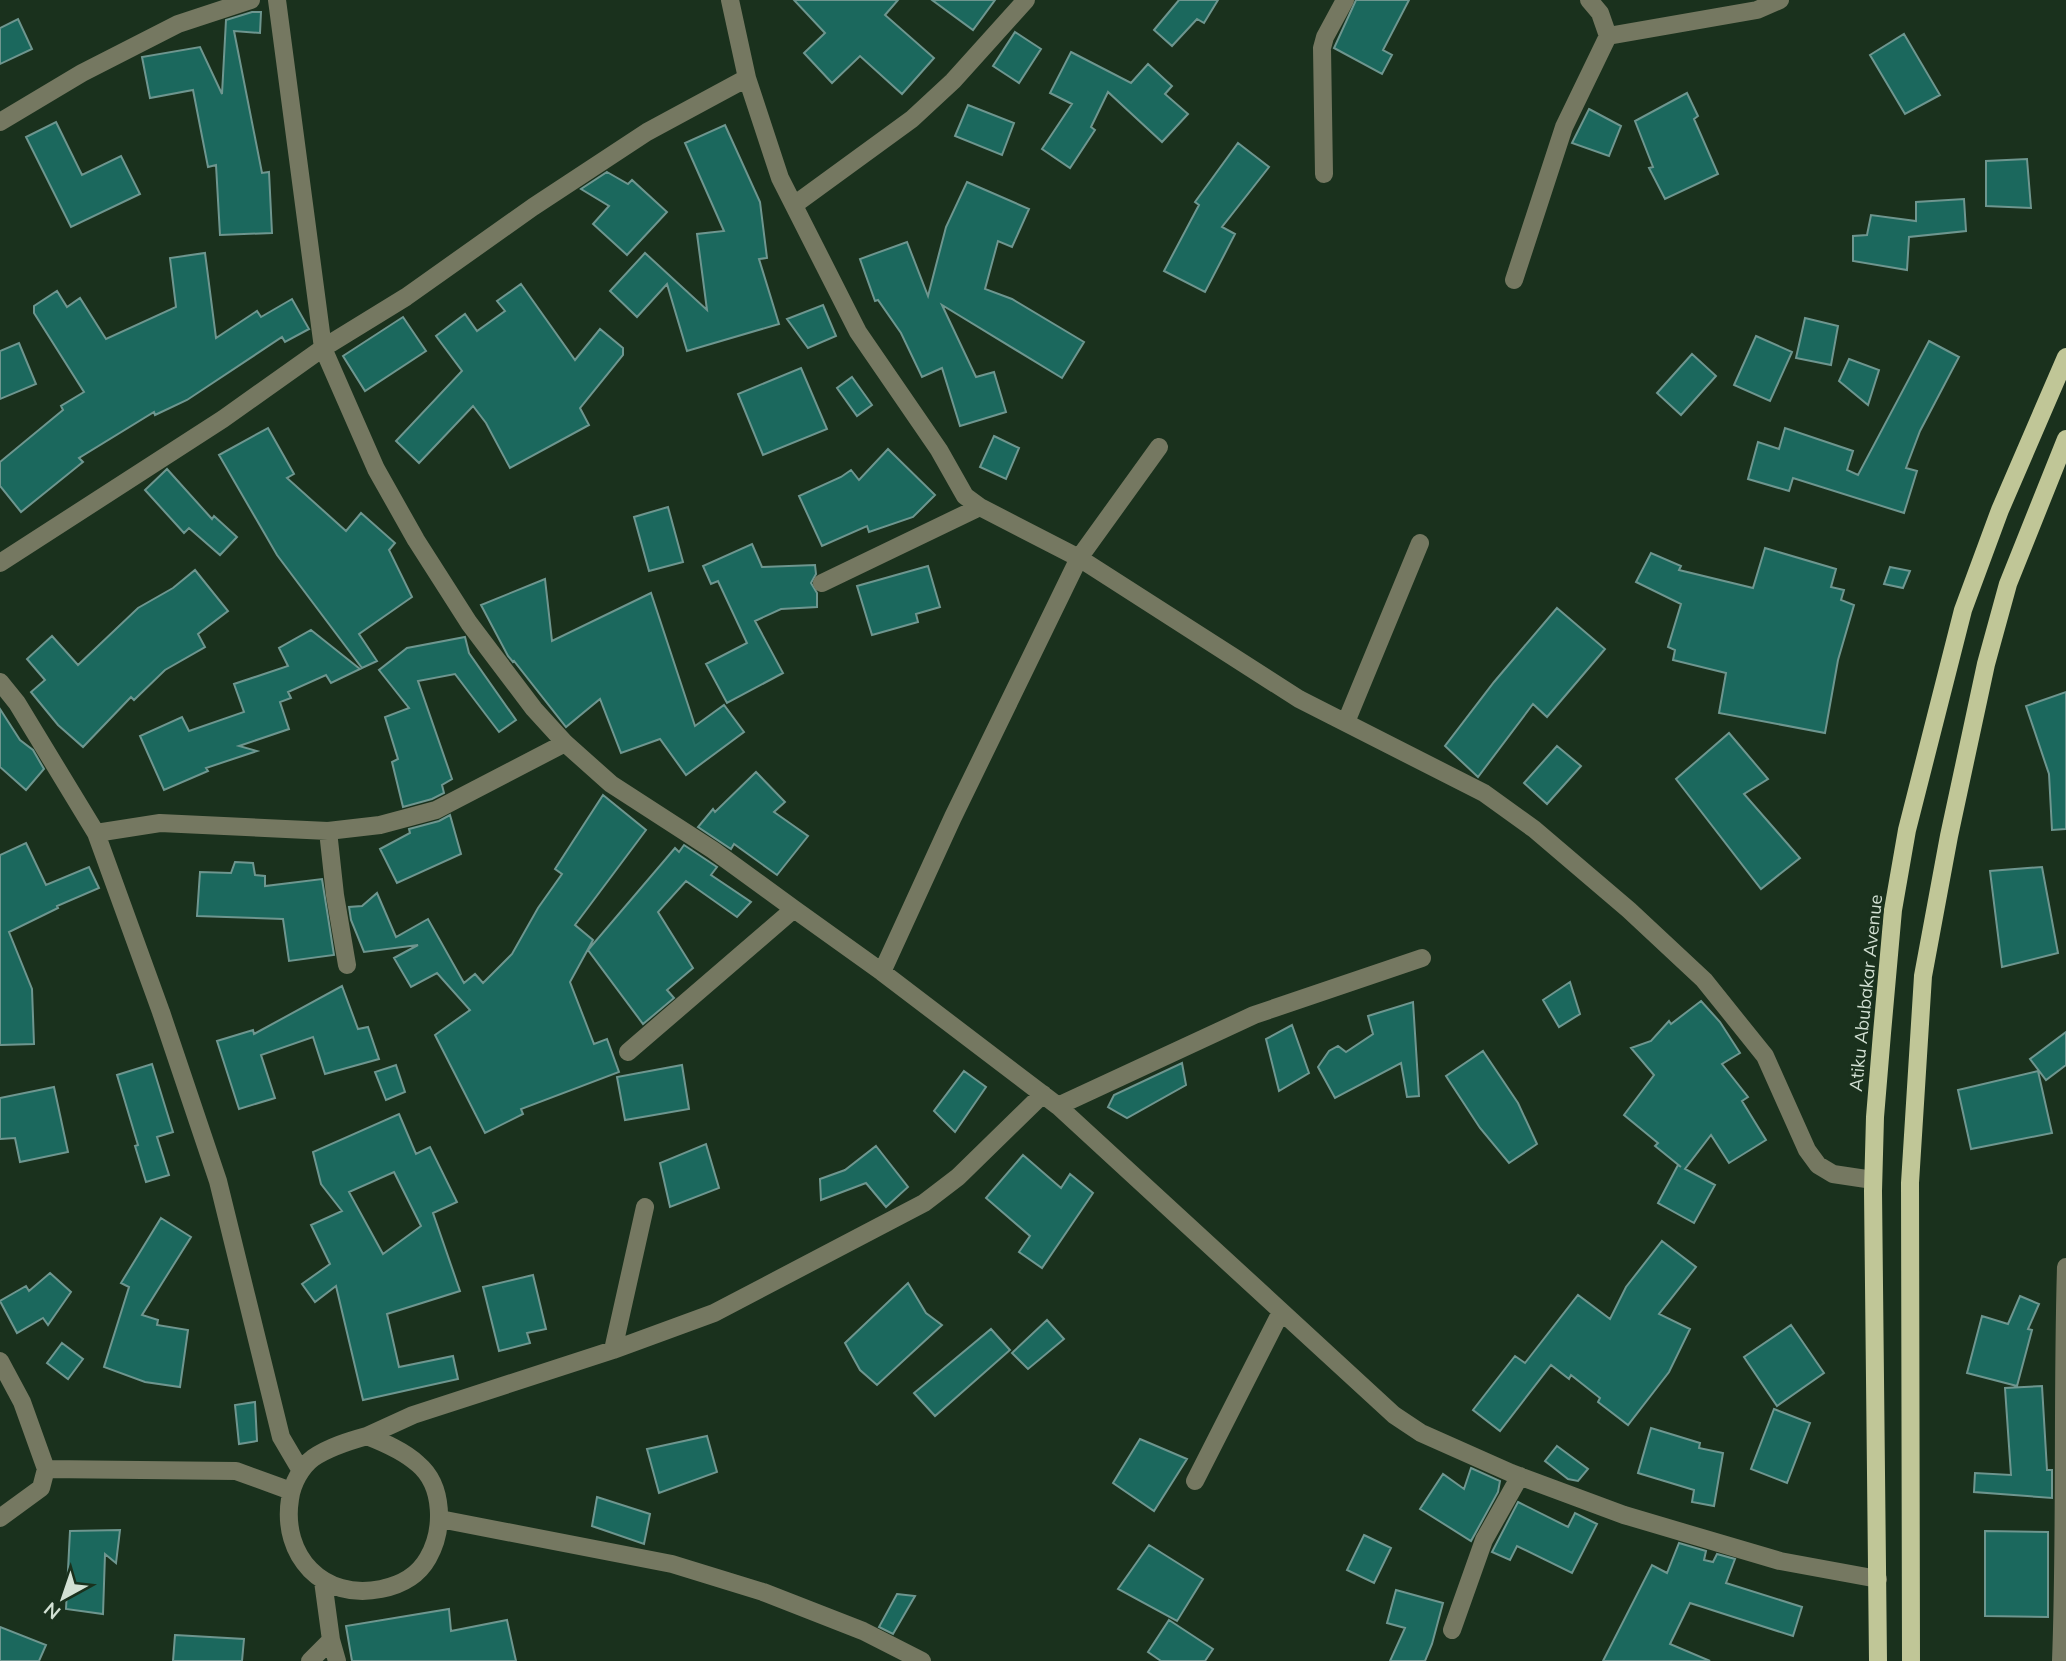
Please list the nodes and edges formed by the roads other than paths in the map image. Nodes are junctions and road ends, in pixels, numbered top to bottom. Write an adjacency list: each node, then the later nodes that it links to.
1 (251, 0): 10 (street)
2 (277, 0): 14 (street)
3 (730, 0): 9 (street)
4 (1026, 0): 12 (street)
5 (1345, 0): 11 (street)
6 (1589, 0): 8 (street)
7 (1780, 0): 8 (street)
8 (1608, 36): 13 (street)
9 (747, 78): 12 (street); 14 (street)
10 (0, 122)
11 (1324, 174)
12 (794, 205): 18 (street)
13 (1514, 280)
14 (323, 348): 21 (street); 25 (street)
15 (2066, 357): 35 (main road, Atiku Abubakar Avenue)
16 (2066, 439): 58 (main road)
17 (1159, 447): 20 (street)
18 (980, 507): 20 (street); 22 (street)
19 (1420, 544): 24 (street)
20 (1079, 558): 24 (street); 31 (street)
21 (0, 563)
22 (822, 583)
23 (0, 682): 27 (street)
24 (1346, 722): 35 (street)
25 (565, 743): 26 (street); 28 (street)
26 (328, 831): 27 (street); 30 (street)
27 (96, 832): 43 (street)
28 (794, 909): 31 (street); 32 (street)
29 (1422, 958): 34 (street)
30 (347, 965)
31 (882, 972): 33 (street)
32 (628, 1052)
33 (1043, 1094): 34 (street); 39 (street)
34 (1058, 1106): 38 (street)
35 (1873, 1180): 50 (main road, Atiku Abubakar Avenue)
36 (645, 1207): 39 (street)
37 (2066, 1267): 49 (street)
38 (1281, 1312): 44 (street); 45 (street)
39 (613, 1350): 41 (street)
40 (0, 1361): 42 (street)
41 (367, 1436): 43 (street); 48 (street)
42 (46, 1469): 46 (street); 47 (street)
43 (301, 1471): 46 (street)
44 (1521, 1476): 50 (street); 52 (street)
45 (1195, 1481)
46 (291, 1491): 51 (street)
47 (0, 1518)
48 (440, 1519): 51 (street); 56 (street)
49 (2066, 1551): 59 (street)
50 (1878, 1579): 57 (main road, Atiku Abubakar Avenue)
51 (323, 1581): 53 (street)
52 (1452, 1630)
53 (331, 1640): 54 (street); 55 (street)
54 (310, 1661)
55 (337, 1661)
56 (922, 1661)
57 (1878, 1661)
58 (1911, 1661)
59 (2061, 1661)

